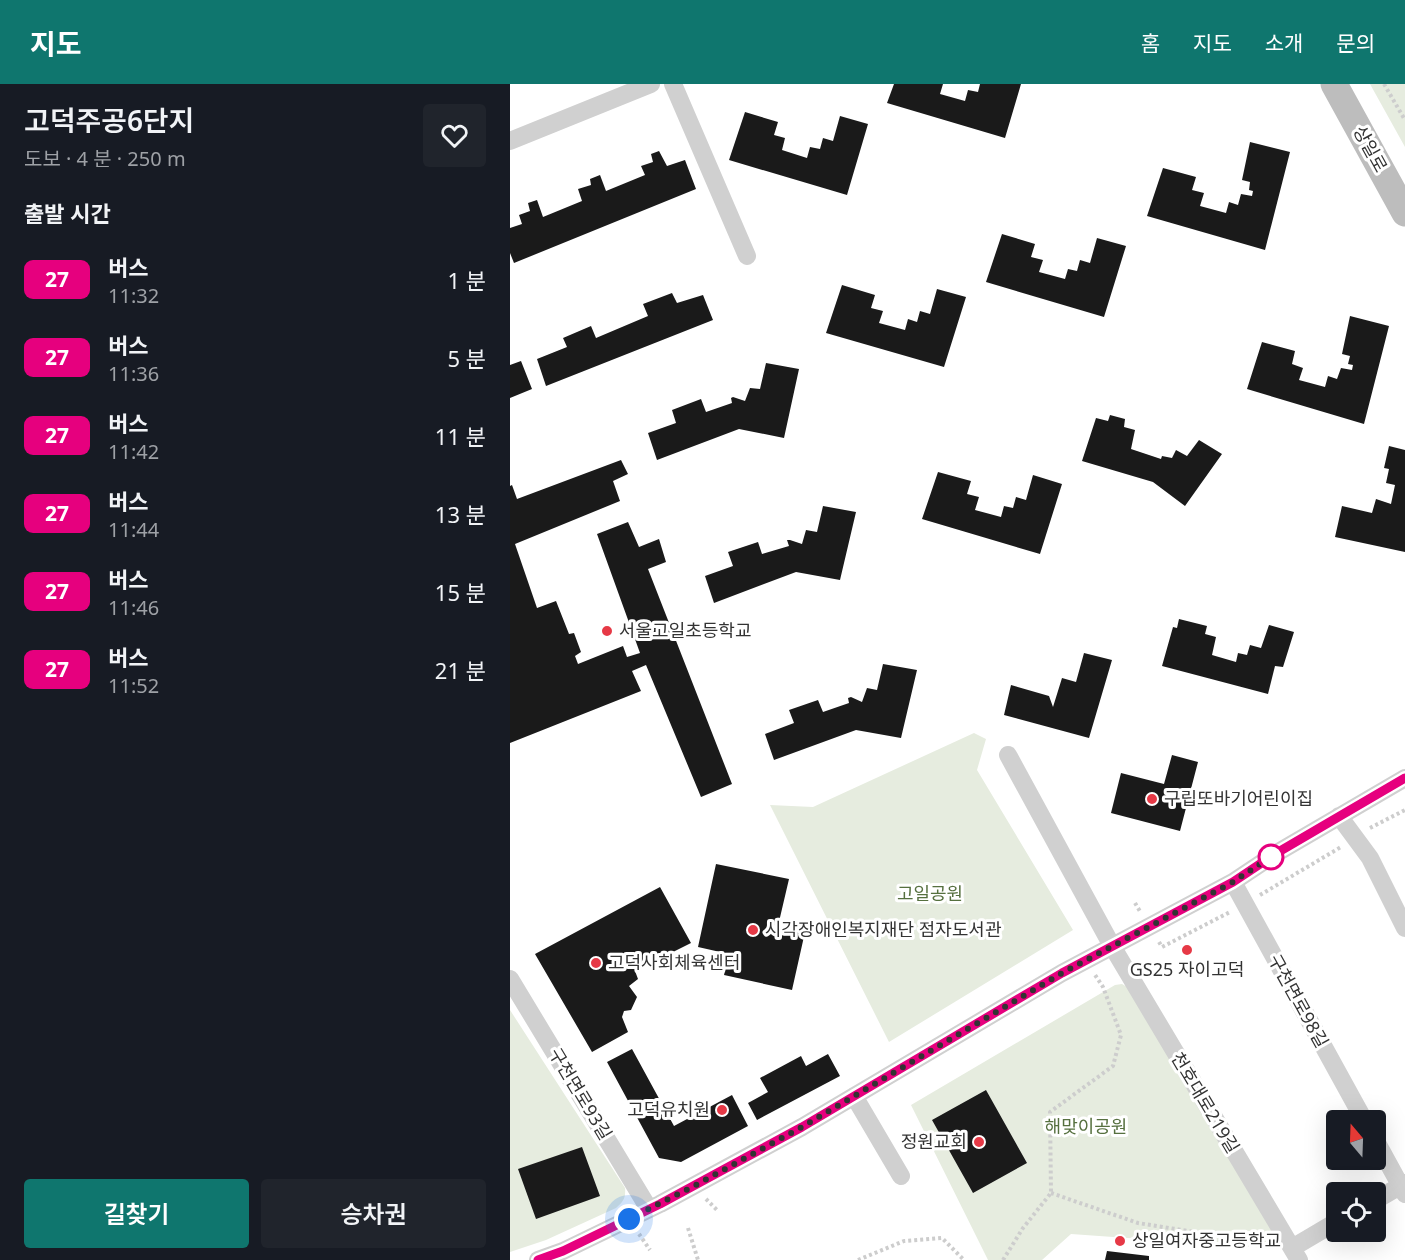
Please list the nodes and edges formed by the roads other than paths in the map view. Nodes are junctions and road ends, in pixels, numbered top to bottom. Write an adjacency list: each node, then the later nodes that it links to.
1 (651, 84): 4 (street)
2 (674, 84): 6 (street)
3 (1334, 84): 5 (main road, 상일로)
4 (510, 141)
5 (1405, 213)
6 (747, 256)
7 (1008, 755): 12 (street, 천호대로219길)
8 (1405, 778): 9 (street)
9 (1339, 816): 10 (street); 11 (street)
10 (1233, 882): 12 (street); 15 (street, 구천면로98길)
11 (1405, 926)
12 (1112, 946): 14 (street); 22 (street, 천호대로219길)
13 (510, 979): 20 (street, 구천면로93길)
14 (854, 1096): 17 (street); 20 (street)
15 (1358, 1110)
16 (1386, 1158): 18 (street)
17 (901, 1176)
18 (1403, 1188): 19 (street)
19 (1386, 1196)
20 (649, 1209): 23 (street)
21 (1326, 1228): 22 (street)
22 (1292, 1248)
23 (538, 1260)

